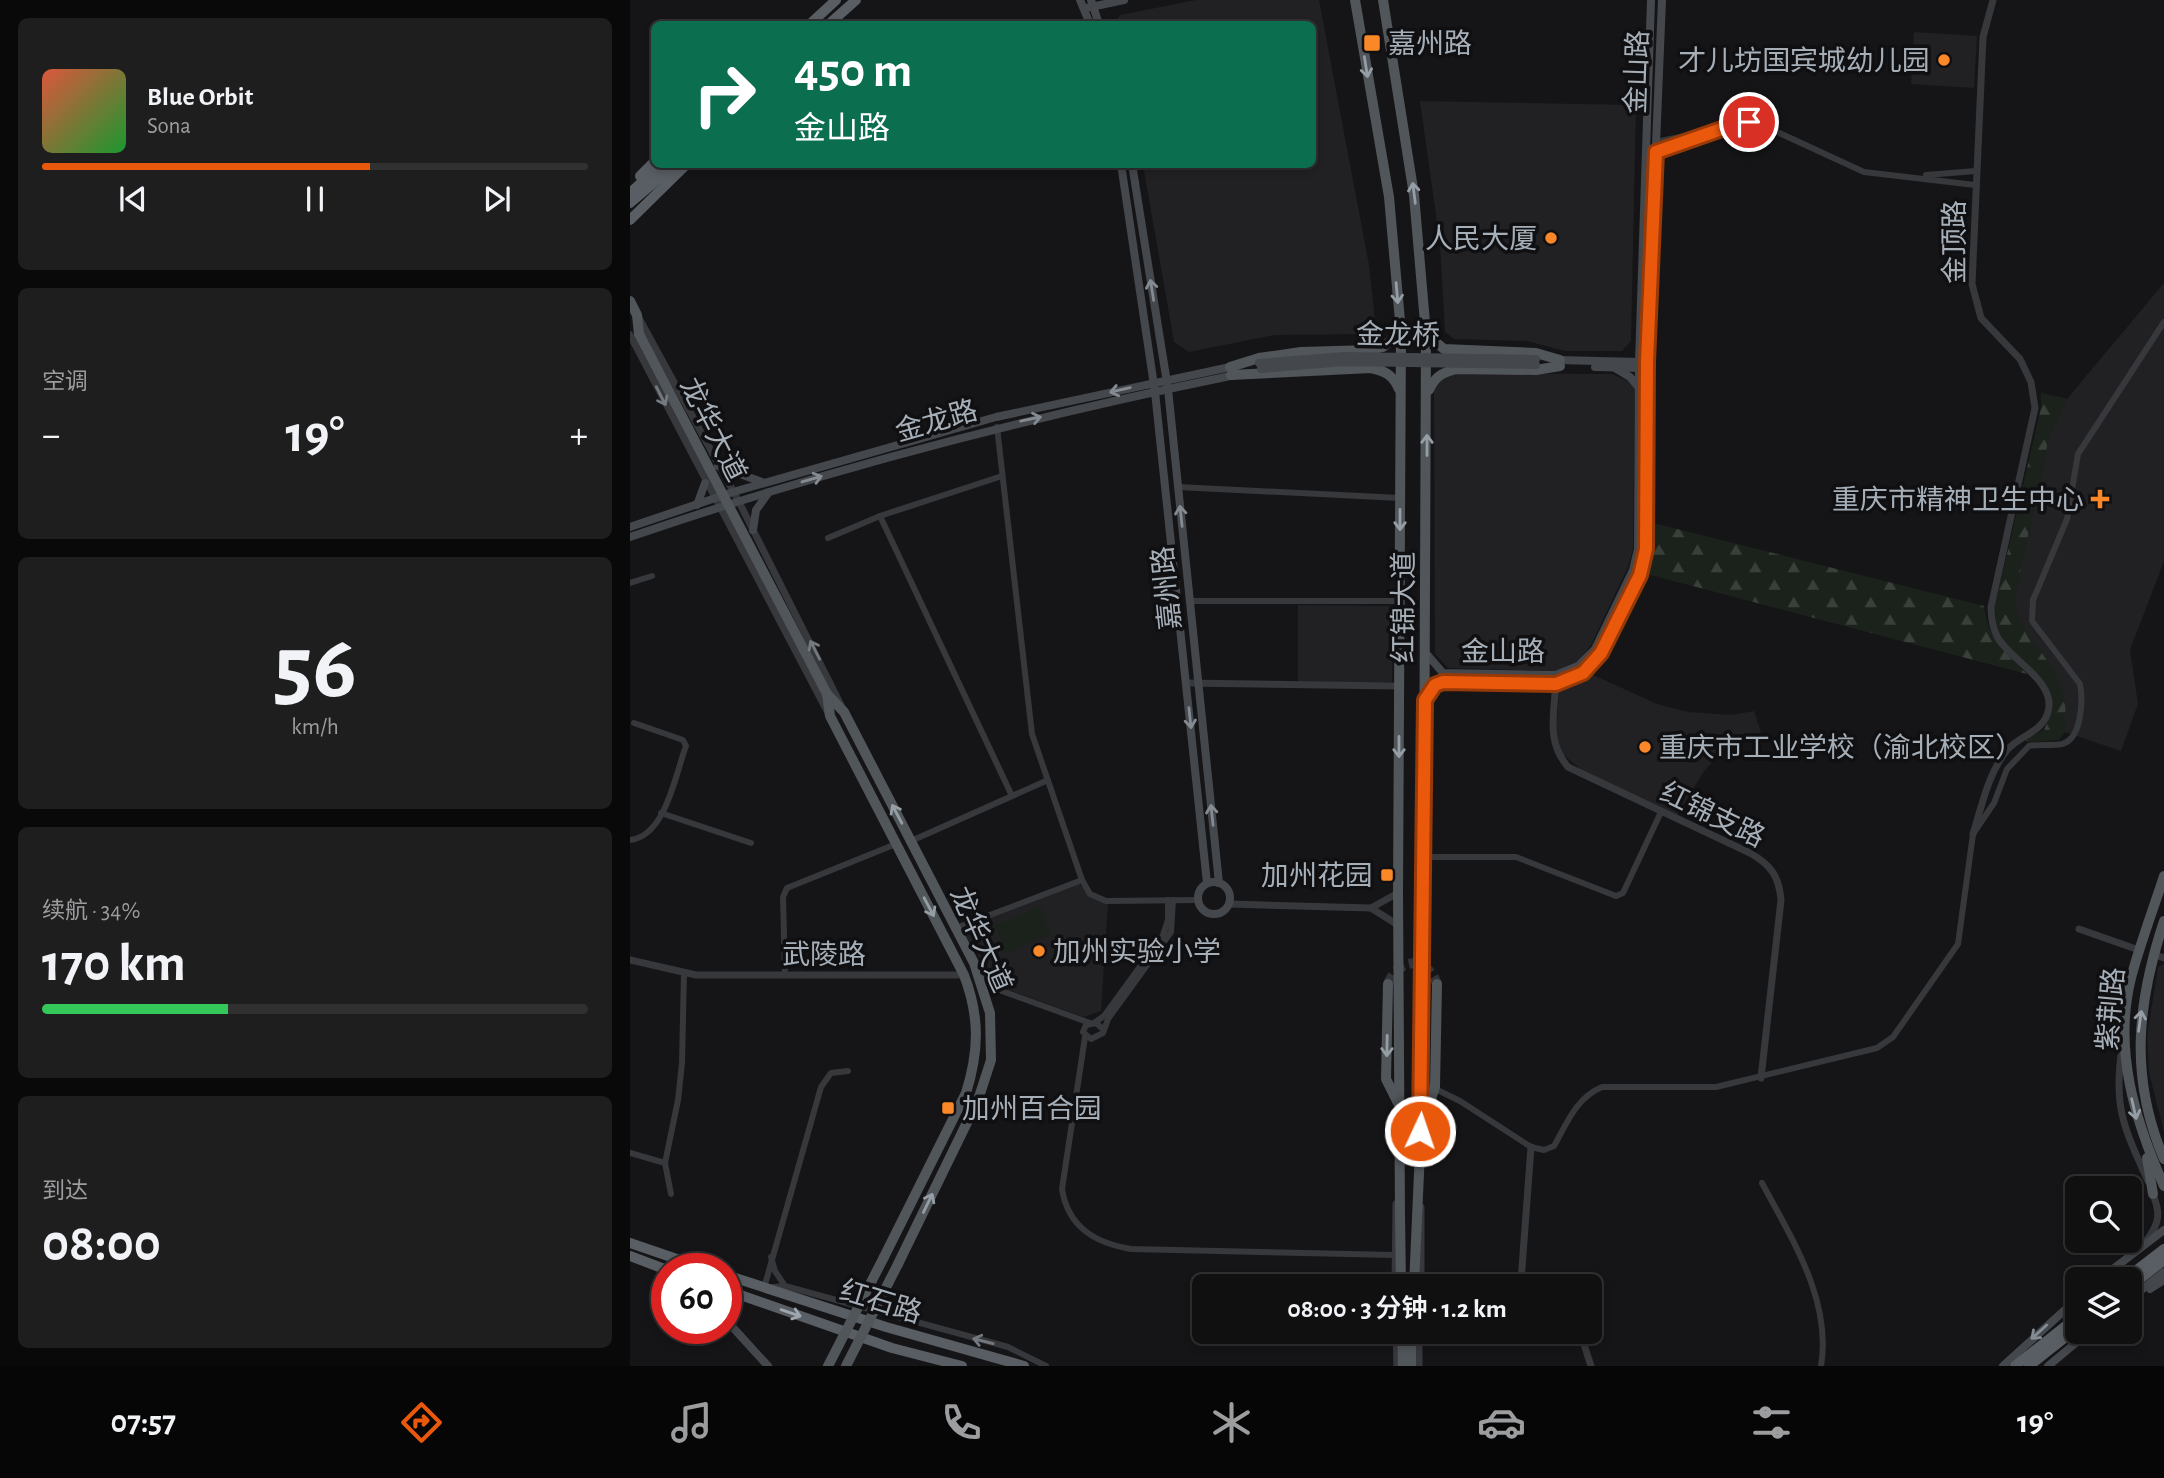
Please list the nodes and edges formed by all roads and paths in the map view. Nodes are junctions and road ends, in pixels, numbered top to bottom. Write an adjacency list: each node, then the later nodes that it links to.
1 (836, 0): 10 (highway)
2 (856, 0): 11 (highway)
3 (1124, 0): 9 (main road)
4 (1355, 0): 32 (main road, 红锦大道, one-way to 32)
5 (1382, 0): 33 (main road, 红锦大道, one-way to 5)
6 (1651, 0): 35 (main road, 金山路)
7 (1662, 0): 14 (main road, 金山路)
8 (1993, 0): 22 (street, 金顶路)
9 (1088, 3): 12 (main road); 13 (main road)
10 (813, 21)
11 (833, 21)
12 (1090, 21)
13 (1098, 21)
14 (1656, 142): 15 (main road, 金山路); 22 (street)
15 (1656, 152): 24 (street); 35 (main road, 金山路)
16 (651, 165): 23 (highway)
17 (658, 168): 25 (highway)
18 (671, 168): 26 (highway)
19 (683, 168): 27 (highway)
20 (1122, 168): 40 (main road, 嘉州路)
21 (1133, 168): 39 (main road, 嘉州路, one-way to 21)
22 (1976, 171): 24 (street, 金顶路)
23 (630, 185)
24 (1975, 185): 82 (street, 金顶路)
25 (630, 193)
26 (630, 204)
27 (631, 221)
28 (630, 301): 29 (main road, 龙华大道)
29 (637, 315): 31 (main road, 龙华大道); 49 (street)
30 (2164, 321): 82 (street)
31 (633, 332): 51 (street, one-way to 51); 73 (main road, 龙华大道, bridge)
32 (1401, 332): 38 (main road); 44 (main road, 红锦大道)
33 (1426, 334): 34 (main road); 45 (main road, 红锦大道)
34 (1560, 363): 35 (main road); 36 (main road, 金龙桥, bridge); 37 (main road); 45 (main road)
35 (1643, 365): 37 (main road); 41 (main road, 金山路); 69 (main road, 金山路)
36 (1260, 366): 38 (main road, 金龙路)
37 (1612, 367): 41 (main road)
38 (1231, 371): 39 (main road, 金龙路); 42 (main road, 金龙路); 44 (main road)
39 (1167, 380): 40 (main road, 金龙路); 42 (main road, 嘉州路)
40 (1153, 382): 43 (main road, 嘉州路); 52 (main road, 金龙路, one-way to 52)
41 (1639, 388): 69 (main road, 金山路)
42 (1168, 389): 43 (main road, 金龙路); 53 (main road, 嘉州路)
43 (1155, 392): 46 (main road, 金龙路); 47 (main road, 嘉州路)
44 (1401, 394): 55 (main road, 红锦大道)
45 (1427, 394): 67 (main road, 红锦大道, one-way to 45)
46 (1130, 398): 47 (main road); 48 (main road, 金龙路, one-way to 46)
47 (1157, 418): 70 (main road, 嘉州路)
48 (997, 427): 50 (street); 52 (main road, 金龙路, one-way to 48)
49 (718, 466): 52 (main road); 54 (street)
50 (1002, 476): 58 (street); 78 (street)
51 (705, 483): 56 (street); 57 (main road)
52 (767, 487): 54 (main road, 金龙路); 60 (main road)
53 (1178, 487): 55 (street); 65 (main road, 嘉州路, one-way to 53)
54 (735, 496): 56 (main road, 金龙路); 60 (street)
55 (1400, 498): 66 (main road, 红锦大道, one-way to 66)
56 (715, 503): 57 (main road, 金龙路); 61 (main road, 金龙路); 76 (street)
57 (697, 505): 59 (main road, 金龙路)
58 (880, 516): 62 (street); 79 (street)
59 (630, 527)
60 (753, 530): 75 (street, one-way to 60)
61 (630, 537)
62 (828, 538)
63 (652, 576): 64 (street)
64 (630, 583)
65 (1190, 601): 66 (street); 71 (main road, 嘉州路)
66 (1400, 601): 72 (main road, 红锦大道)
67 (1425, 652): 68 (main road, 金山路); 74 (main road, 红锦大道)
68 (1443, 678): 69 (main road, 金山路); 74 (main road, 金山路)
69 (1556, 679): 80 (street, 红锦支路)
70 (1186, 683): 71 (street); 90 (main road, 嘉州路, one-way to 90)
71 (1199, 683): 72 (street); 91 (main road, 嘉州路, one-way to 71)
72 (1399, 686): 92 (main road, 红锦大道, one-way to 92)
73 (827, 694): 75 (main road, 龙华大道); 76 (main road, 龙华大道)
74 (1425, 700): 87 (main road, 红锦大道)
75 (844, 712): 84 (main road, 龙华大道, one-way to 75)
76 (830, 716): 86 (main road, 龙华大道)
77 (634, 723): 81 (street)
78 (1048, 780): 79 (street); 89 (street)
79 (1012, 796): 84 (street)
80 (1661, 812): 87 (street); 116 (street, 红锦支路)
81 (661, 813): 83 (street); 85 (street)
82 (1973, 834): 116 (street)
83 (630, 840)
84 (911, 841): 99 (main road, 龙华大道)
85 (751, 843)
86 (896, 844): 107 (street); 108 (main road, 龙华大道, one-way to 108)
87 (1424, 857): 117 (main road, 红锦大道)
88 (2164, 876): 101 (main road, 紫荆路)
89 (1082, 880): 93 (street); 99 (street)
90 (1207, 883): 91 (main road); 94 (main road)
91 (1219, 883): 95 (main road)
92 (1398, 893): 96 (street); 98 (main road, 红锦大道)
93 (1170, 900): 94 (street); 111 (street); 112 (street)
94 (1198, 900): 95 (main road)
95 (1229, 904): 96 (street)
96 (1371, 908): 98 (street)
97 (2164, 921): 102 (main road, 紫荆路)
98 (1398, 925): 119 (main road, 红锦大道)
99 (956, 928): 105 (main road, 龙华大道)
100 (2079, 929): 101 (street)
101 (2139, 950): 114 (main road, 紫荆路)
102 (2153, 954): 103 (street); 121 (main road, 紫荆路, one-way to 102)
103 (2164, 958)
104 (630, 960): 106 (street, 武陵路)
105 (974, 963): 111 (street); 173 (main road, 龙华大道, one-way to 105, bridge)
106 (684, 972): 107 (street, 武陵路); 128 (street)
107 (785, 975): 108 (street, 武陵路)
108 (964, 975): 172 (main road, 龙华大道, bridge)
109 (1388, 984): 119 (main road, one-way to 119)
110 (1437, 984): 118 (main road)
111 (1093, 1023): 112 (street); 113 (street)
112 (1104, 1030): 113 (street)
113 (1085, 1037): 139 (street)
114 (2124, 1037): 122 (main road, 紫荆路, one-way to 122); 133 (street)
115 (848, 1071): 141 (street)
116 (1760, 1078): 123 (street)
117 (1423, 1083): 118 (street); 120 (main road, 红锦大道)
118 (1435, 1087): 120 (main road); 123 (street)
119 (1399, 1105): 127 (main road, 红锦大道)
120 (1420, 1131): 129 (main road, 红锦大道)
121 (2155, 1137): 124 (main road); 126 (main road, 紫荆路)
122 (2144, 1141): 131 (main road, 紫荆路); 133 (main road)
123 (1531, 1147): 151 (street)
124 (2164, 1151)
125 (630, 1153): 128 (street)
126 (2164, 1159)
127 (1399, 1161): 139 (street); 148 (main road, 红锦大道, bridge)
128 (665, 1163): 132 (street)
129 (1418, 1174): 149 (main road, 红锦大道, bridge); 150 (street)
130 (1762, 1183): 182 (street)
131 (2164, 1186)
132 (671, 1194)
133 (2154, 1194): 136 (street)
134 (2164, 1230): 136 (main road)
135 (630, 1244): 138 (highway)
136 (2143, 1246): 144 (main road)
137 (2164, 1249): 145 (highway)
138 (657, 1253)
139 (1394, 1255): 147 (street)
140 (630, 1256): 143 (highway)
141 (771, 1257): 155 (street); 156 (street)
142 (2164, 1260): 152 (highway)
143 (651, 1264)
144 (2116, 1267)
145 (2141, 1267)
146 (2164, 1272): 157 (main road)
147 (1395, 1274)
148 (1401, 1274)
149 (1414, 1274)
150 (1421, 1274)
151 (1522, 1274)
152 (2142, 1277)
153 (742, 1280): 156 (highway, 红石路)
154 (2164, 1280): 158 (main road)
155 (785, 1286): 156 (street); 176 (street, one-way to 155)
156 (764, 1288): 175 (highway, 红石路)
157 (2142, 1291)
158 (2142, 1294)
159 (742, 1296): 174 (highway, 红石路, one-way to 174)
160 (2065, 1310): 183 (main road, one-way to 183)
161 (2065, 1327): 170 (highway)
162 (2065, 1336): 170 (highway)
163 (742, 1338): 171 (main road)
164 (1396, 1344): 177 (street)
165 (1402, 1344): 178 (main road)
166 (1411, 1344): 179 (main road)
167 (1419, 1344): 180 (street)
168 (1584, 1344): 181 (street)
169 (2075, 1344): 184 (main road)
170 (2022, 1364)
171 (768, 1366)
172 (828, 1366)
173 (846, 1366)
174 (962, 1366)
175 (1024, 1366)
176 (1046, 1366)
177 (1397, 1366)
178 (1403, 1366)
179 (1411, 1366)
180 (1419, 1366)
181 (1591, 1366)
182 (1821, 1366)
183 (2003, 1366)
184 (2048, 1366)

